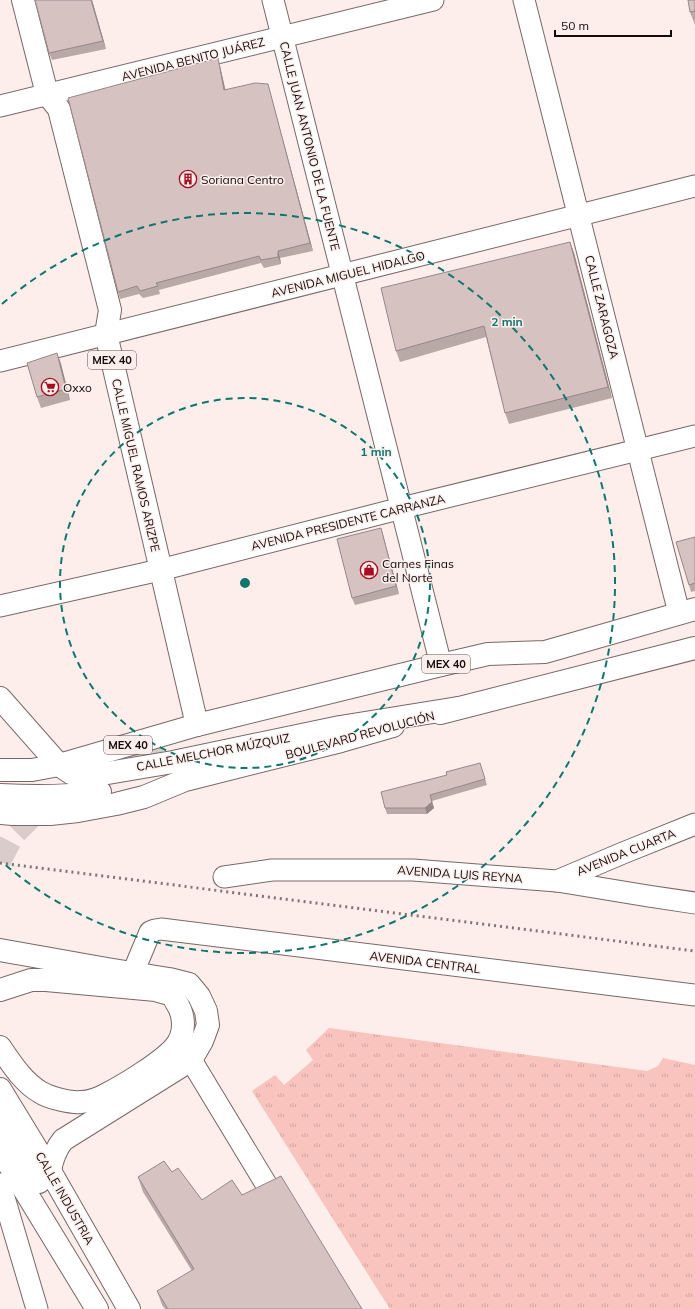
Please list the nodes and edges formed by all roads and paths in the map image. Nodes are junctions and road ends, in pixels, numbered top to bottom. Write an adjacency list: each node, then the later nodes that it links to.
1 (23, 0): 6 (main road, CALLE MIGUEL RAMOS ARIZPE / MEX 40)
2 (273, 0): 5 (street, CALLE JUAN ANTONIO DE LA FUENTE)
3 (433, 0): 5 (street, AVENIDA BENITO JUÁREZ)
4 (524, 0): 9 (street, CALLE ZARAGOZA)
5 (283, 37): 6 (street, AVENIDA BENITO JUÁREZ); 10 (street, CALLE JUAN ANTONIO DE LA FUENTE)
6 (47, 94): 7 (street, AVENIDA BENITO JUÁREZ); 11 (main road, CALLE MIGUEL RAMOS ARIZPE / MEX 40)
7 (0, 106)
8 (695, 186): 9 (street, AVENIDA MIGUEL HIDALGO)
9 (578, 215): 10 (street, AVENIDA MIGUEL HIDALGO); 14 (street, CALLE ZARAGOZA)
10 (343, 275): 11 (street, AVENIDA MIGUEL HIDALGO); 15 (street, CALLE JUAN ANTONIO DE LA FUENTE)
11 (106, 334): 12 (street, AVENIDA MIGUEL HIDALGO); 16 (main road, CALLE MIGUEL RAMOS ARIZPE / MEX 40)
12 (0, 361)
13 (695, 436): 14 (street, AVENIDA PRESIDENTE CARRANZA)
14 (638, 451): 15 (street, AVENIDA PRESIDENTE CARRANZA); 18 (street, CALLE ZARAGOZA)
15 (402, 508): 16 (street, AVENIDA PRESIDENTE CARRANZA); 21 (street, CALLE JUAN ANTONIO DE LA FUENTE)
16 (160, 570): 17 (street, AVENIDA PRESIDENTE CARRANZA); 24 (main road, CALLE MIGUEL RAMOS ARIZPE / MEX 40)
17 (0, 606)
18 (687, 611): 20 (main road, MEX 40)
19 (695, 648): 23 (main road, BOULEVARD REVOLUCIÓN / MEX 40)
20 (545, 652): 21 (main road, MEX 40); 25 (main road)
21 (441, 665): 24 (main road, MEX 40)
22 (0, 698): 26 (main road, CALLE MELCHOR MÚZQUIZ / MEX 40)
23 (458, 708): 26 (main road, CALLE MELCHOR MÚZQUIZ / MEX 40); 28 (main road, BOULEVARD REVOLUCIÓN)
24 (197, 725): 26 (main road, MEX 40)
25 (162, 749)
26 (59, 765): 27 (main road)
27 (0, 770)
28 (185, 780): 29 (main road); 30 (main road, BOULEVARD REVOLUCIÓN)
29 (0, 795)
30 (0, 813)
31 (695, 824): 33 (street, AVENIDA CUARTA)
32 (224, 877): 33 (street, AVENIDA LUIS REYNA)
33 (557, 881): 34 (street, AVENIDA LUIS REYNA)
34 (695, 903)
35 (0, 950): 37 (main road)
36 (0, 977): 38 (main road)
37 (130, 980): 39 (main road); 40 (street, AVENIDA CENTRAL); 41 (main road); 42 (main road)
38 (0, 984)
39 (0, 990)
40 (695, 995)
41 (0, 1047)
42 (191, 1060): 46 (main road); 48 (street)
43 (1, 1090): 46 (main road, CALLE INDUSTRIA)
44 (0, 1120): 51 (main road, CALLE INDUSTRIA)
45 (0, 1150): 50 (main road)
46 (50, 1171): 52 (main road, CALLE INDUSTRIA)
47 (0, 1184): 49 (street)
48 (266, 1184)
49 (37, 1309)
50 (97, 1309)
51 (112, 1309)
52 (129, 1309)

